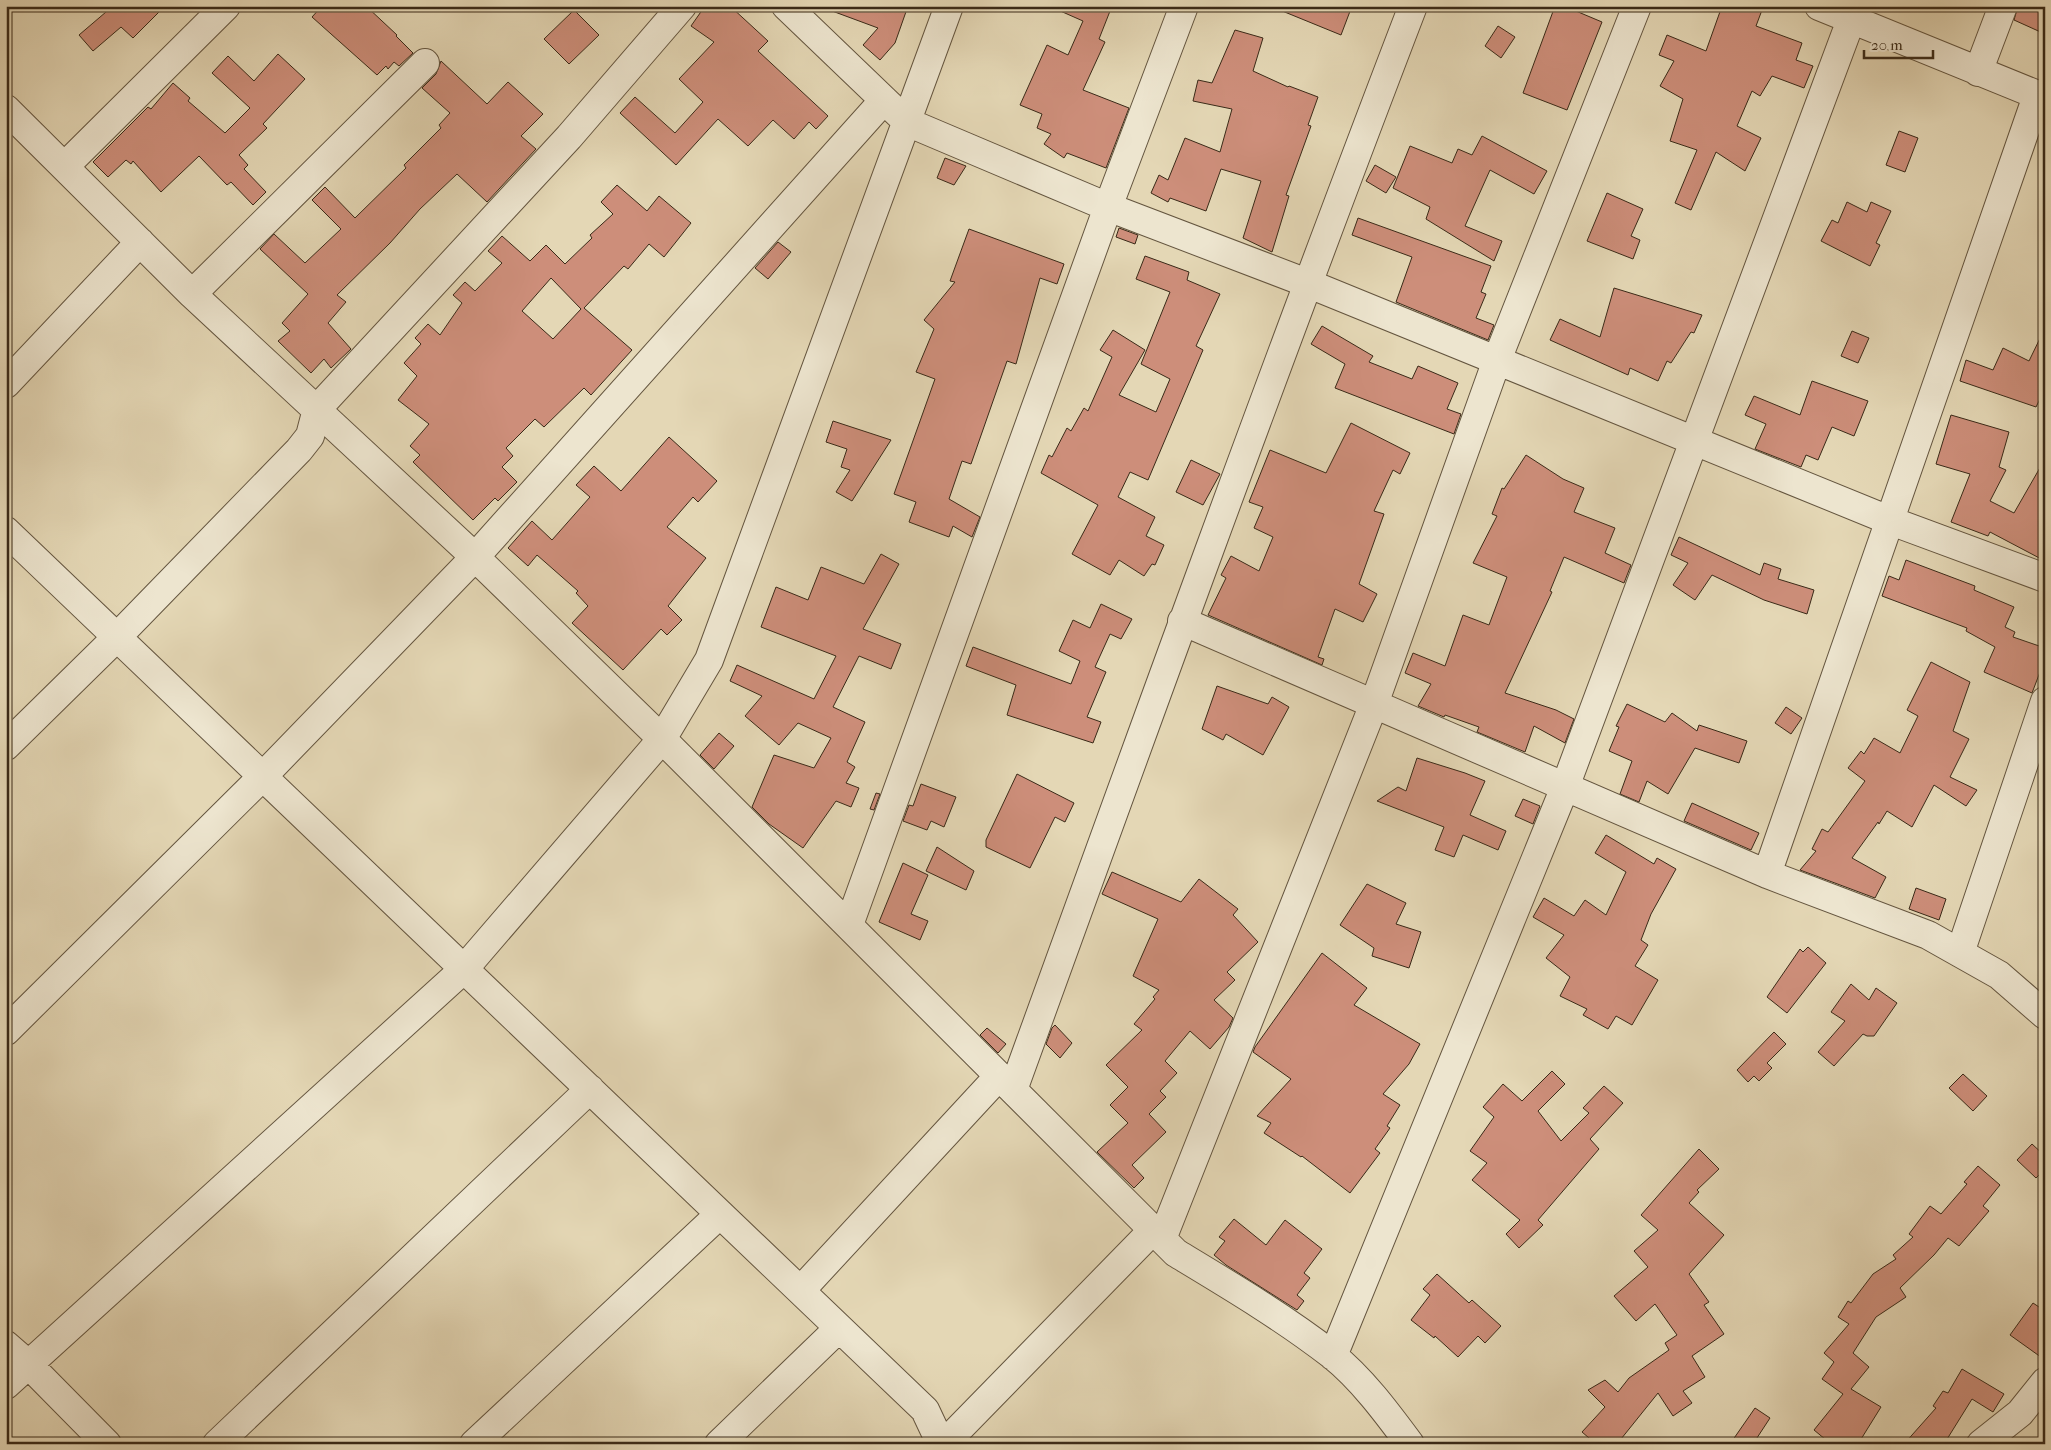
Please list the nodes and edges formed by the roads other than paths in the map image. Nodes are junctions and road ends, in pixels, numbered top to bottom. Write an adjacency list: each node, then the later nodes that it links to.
1 (226, 6): 17 (street)
2 (682, 6): 24 (street)
3 (786, 6): 14 (street)
4 (949, 6): 16 (street)
5 (1184, 6): 18 (street)
6 (1413, 6): 20 (street)
7 (1637, 6): 22 (street)
8 (1819, 6): 10 (street)
9 (2003, 6): 12 (street)
10 (1851, 20): 12 (street); 25 (street)
11 (425, 63): 21 (street)
12 (1978, 72): 13 (street)
13 (2041, 97): 26 (street)
14 (884, 100): 16 (street); 28 (street)
15 (6, 109): 17 (street)
16 (907, 122): 18 (street); 34 (street)
17 (64, 166): 19 (street)
18 (1108, 207): 20 (street); 39 (street)
19 (140, 242): 21 (street); 23 (street)
20 (1307, 283): 22 (street); 30 (street)
21 (192, 294): 24 (street)
22 (1497, 360): 25 (street); 33 (street)
23 (6, 384)
24 (317, 410): 28 (street); 31 (street)
25 (1695, 441): 26 (street); 37 (street)
26 (1891, 521): 29 (street); 38 (street)
27 (6, 531): 31 (street)
28 (475, 556): 34 (street); 36 (street)
29 (2045, 578)
30 (1182, 621): 33 (street); 44 (street)
31 (117, 637): 35 (street); 36 (street)
32 (2045, 701): 40 (street)
33 (1374, 704): 37 (street); 47 (street)
34 (662, 739): 39 (street); 41 (street)
35 (6, 746)
36 (263, 776): 41 (street); 43 (street)
37 (1565, 787): 38 (street); 51 (street)
38 (1767, 874): 40 (street)
39 (849, 925): 44 (street)
40 (1960, 953): 42 (street)
41 (464, 969): 45 (street); 52 (street)
42 (2045, 1015)
43 (6, 1031)
44 (1006, 1083): 47 (street); 48 (street)
45 (590, 1089): 46 (street); 56 (street)
46 (720, 1214): 48 (street); 57 (street)
47 (1158, 1235): 51 (street); 59 (street)
48 (801, 1290): 49 (street)
49 (839, 1328): 58 (street); 59 (street)
50 (6, 1345): 52 (street)
51 (1333, 1356): 60 (street)
52 (29, 1365): 54 (street); 55 (street)
53 (2045, 1382): 61 (street)
54 (6, 1385)
55 (107, 1444)
56 (217, 1444)
57 (474, 1444)
58 (719, 1444)
59 (942, 1444)
60 (1410, 1444)
61 (1981, 1444)

